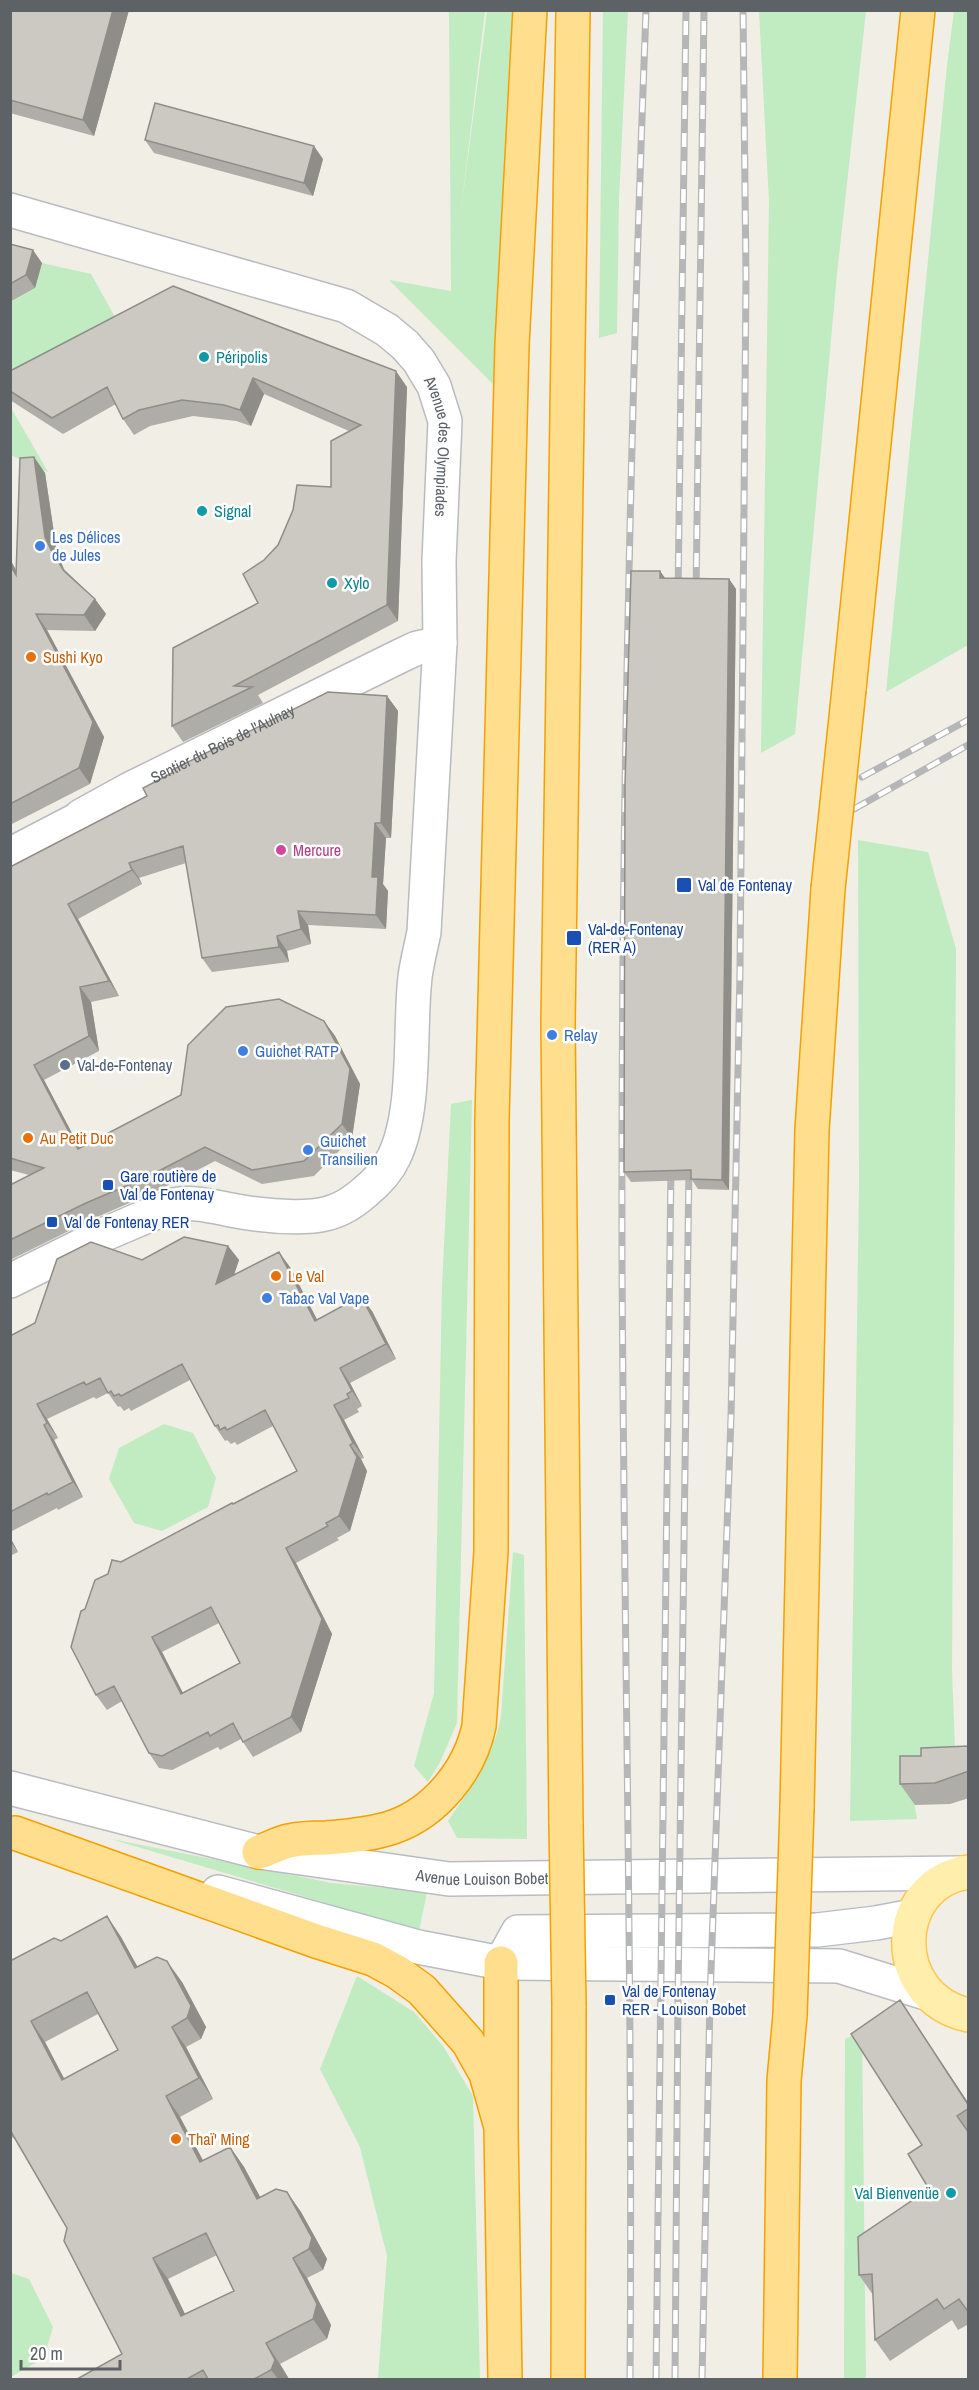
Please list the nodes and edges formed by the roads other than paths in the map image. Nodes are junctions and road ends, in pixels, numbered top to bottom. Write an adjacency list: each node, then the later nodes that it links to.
1 (530, 10): 11 (highway)
2 (573, 10): 19 (highway, bridge)
3 (918, 10): 20 (highway, bridge)
4 (10, 210): 5 (main road, Avenue des Olympiades)
5 (440, 643): 6 (main road, Sentier du Bois de l'Aulnay); 8 (main road, Avenue des Olympiades)
6 (81, 816): 7 (street, Sentier du Bois de l'Aulnay)
7 (10, 853)
8 (10, 1281)
9 (10, 1788): 11 (main road, Avenue Louison Bobet)
10 (13, 1832): 14 (main road); 17 (highway)
11 (259, 1852): 12 (main road, Avenue Louison Bobet)
12 (966, 1873): 13 (main road)
13 (913, 1916): 14 (main road); 15 (main road)
14 (501, 1963): 15 (main road); 17 (highway)
15 (929, 1995): 16 (main road)
16 (969, 2015)
17 (501, 2127): 18 (highway)
18 (505, 2379)
19 (568, 2379)
20 (780, 2379)

